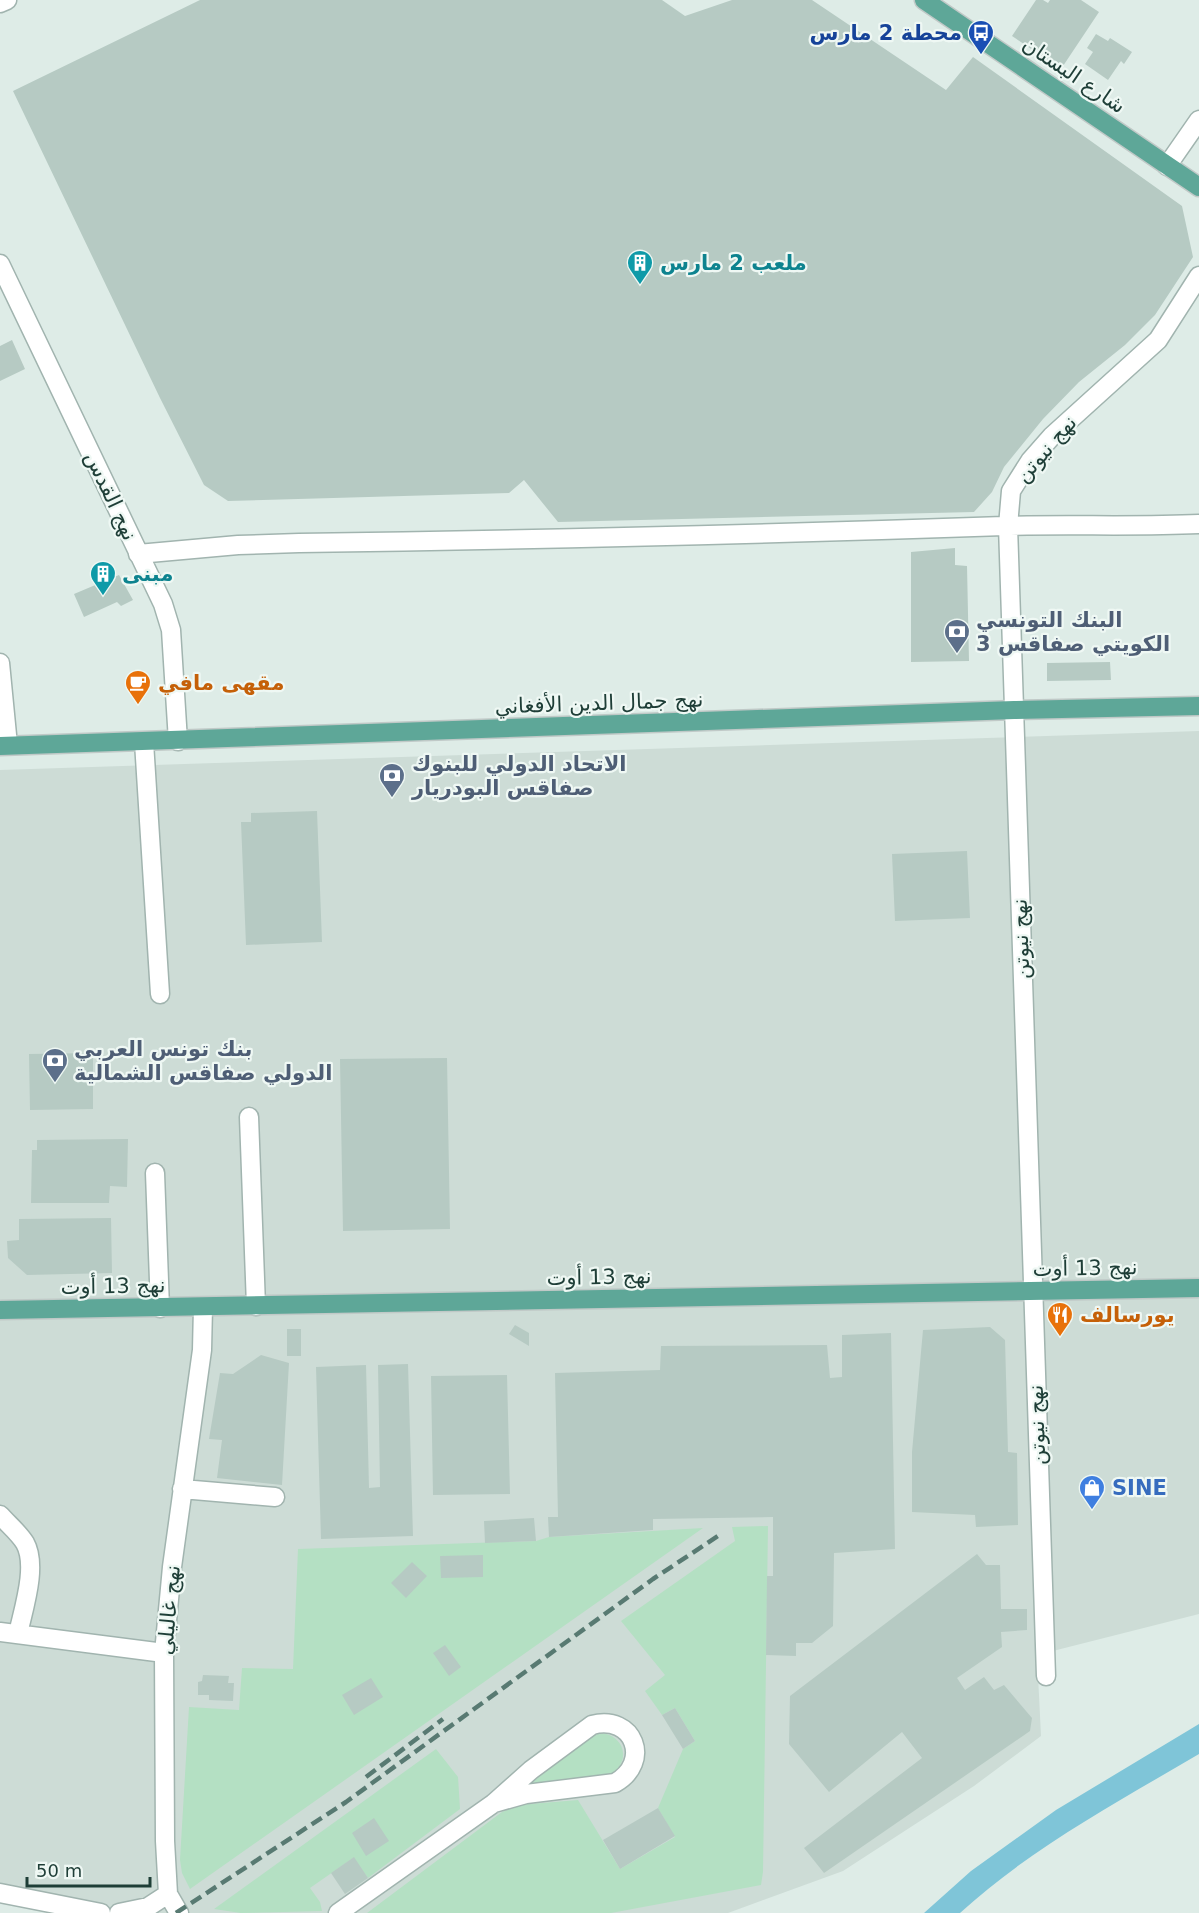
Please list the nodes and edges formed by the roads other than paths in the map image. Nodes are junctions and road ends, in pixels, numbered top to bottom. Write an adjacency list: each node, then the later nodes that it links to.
1 (7, 0): 3 (street)
2 (924, 0): 5 (main road, شارع البستان)
3 (0, 3)
4 (1197, 126): 5 (street)
5 (1167, 166): 6 (main road, شارع البستان)
6 (1199, 187)
7 (0, 264): 11 (street, نهج القدس)
8 (1199, 276): 10 (street, نهج نيوتن)
9 (1199, 524): 10 (street)
10 (1008, 526): 11 (street); 14 (street, نهج نيوتن)
11 (138, 554): 15 (street, نهج القدس)
12 (0, 663): 17 (street)
13 (1199, 706): 14 (main road, نهج جمال الدين الأفغاني)
14 (1014, 710): 15 (main road, نهج جمال الدين الأفغاني); 22 (street, نهج نيوتن)
15 (178, 741): 16 (main road, نهج جمال الدين الأفغاني)
16 (144, 742): 17 (main road, نهج جمال الدين الأفغاني); 18 (street)
17 (4, 746)
18 (160, 994)
19 (249, 1118): 23 (street)
20 (155, 1173): 25 (street)
21 (1199, 1288): 22 (main road, نهج 13 أوت)
22 (1032, 1292): 23 (main road, نهج 13 أوت); 33 (street, نهج نيوتن)
23 (256, 1306): 24 (main road, نهج 13 أوت)
24 (203, 1307): 25 (main road, نهج 13 أوت); 27 (street, نهج غاليلي)
25 (160, 1308): 26 (main road, نهج 13 أوت)
26 (0, 1310)
27 (182, 1489): 28 (street); 32 (street, نهج غاليلي)
28 (275, 1497)
29 (0, 1515): 31 (street)
30 (0, 1632): 31 (street)
31 (18, 1635): 32 (street)
32 (164, 1653): 36 (street, نهج غاليلي)
33 (1046, 1676)
34 (495, 1803): 34 (street); 40 (street)
35 (0, 1893): 37 (street)
36 (168, 1894): 38 (street); 39 (street, نهج غاليلي)
37 (101, 1913)
38 (119, 1913)
39 (179, 1913)
40 (338, 1913)

